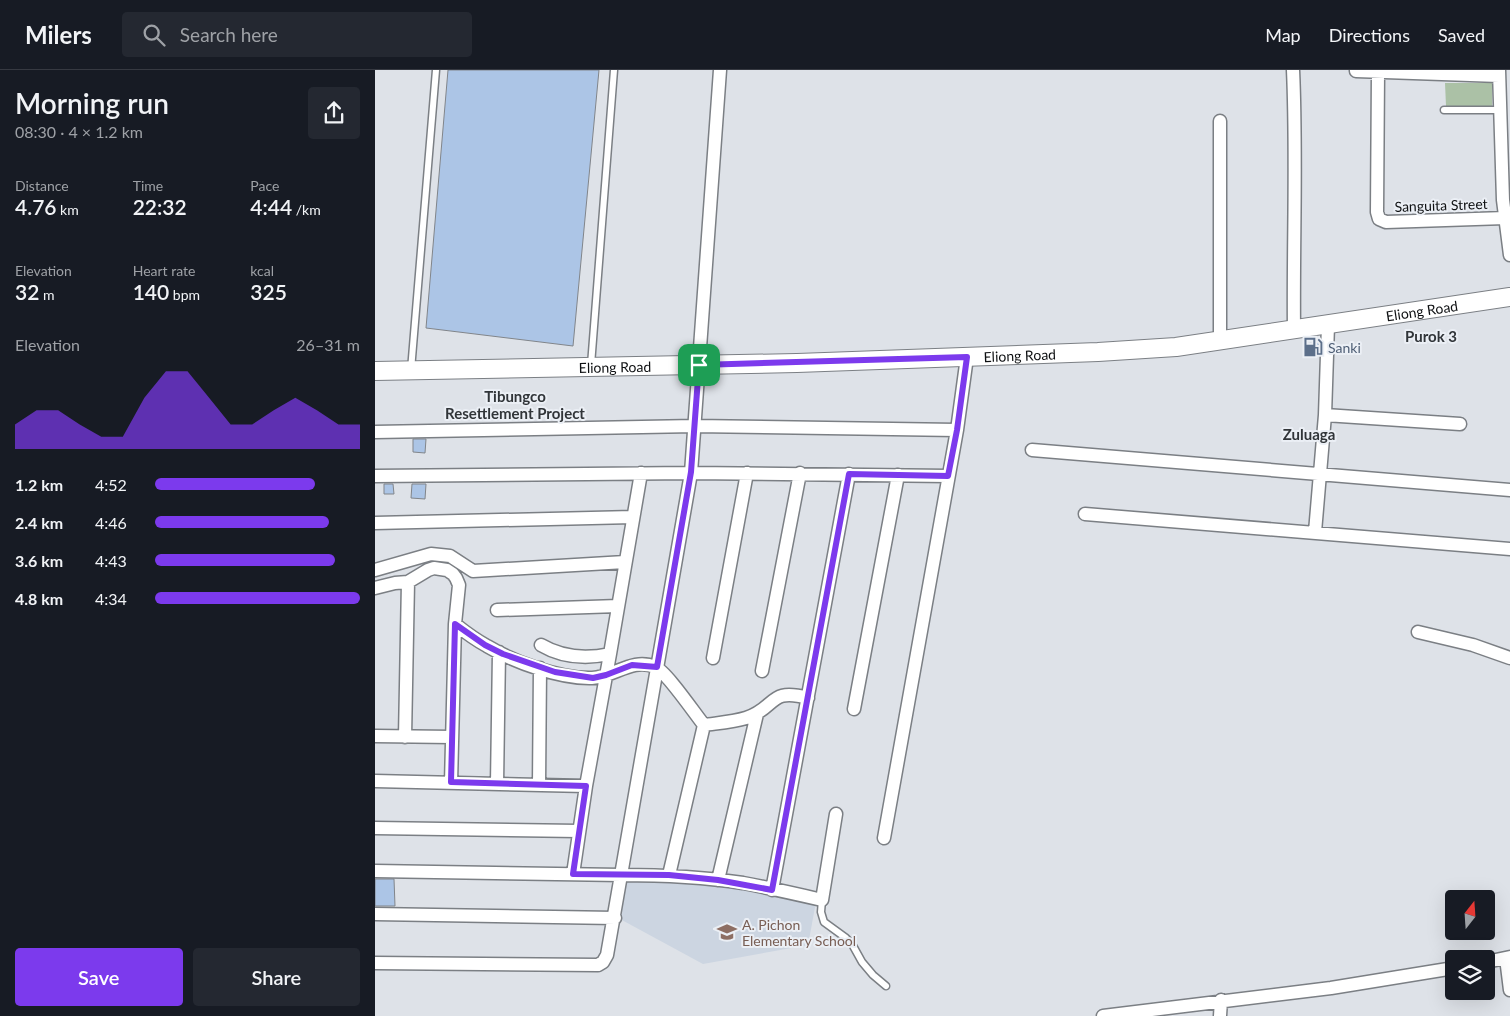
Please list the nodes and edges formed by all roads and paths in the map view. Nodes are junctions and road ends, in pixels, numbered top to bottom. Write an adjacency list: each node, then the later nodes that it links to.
1 (436, 70): 21 (lane)
2 (614, 70): 20 (lane)
3 (720, 70): 19 (street)
4 (1293, 70): 16 (street)
5 (1356, 71): 6 (street)
6 (1379, 72): 7 (street); 12 (street, Sanguita Street)
7 (1499, 73): 9 (street)
8 (1444, 110): 9 (lane)
9 (1500, 110): 11 (street)
10 (1220, 121): 17 (street)
11 (1507, 200): 12 (street)
12 (1505, 218): 13 (street)
13 (1510, 255)
14 (1510, 297): 15 (main road, Eliong Road)
15 (1328, 325): 16 (main road, Eliong Road); 23 (street)
16 (1294, 330): 17 (main road, Eliong Road)
17 (1220, 341): 18 (main road, Eliong Road)
18 (967, 357): 19 (main road, Eliong Road); 26 (street)
19 (699, 365): 20 (main road, Eliong Road); 25 (street)
20 (591, 366): 21 (main road, Eliong Road)
21 (411, 370): 22 (main road, Eliong Road)
22 (375, 371)
23 (1325, 415): 24 (street); 34 (street)
24 (1460, 424)
25 (695, 426): 26 (street); 27 (street); 29 (street)
26 (957, 430): 37 (street)
27 (375, 432)
28 (1032, 450): 34 (street)
29 (691, 472): 30 (street); 31 (street); 57 (street)
30 (747, 472): 32 (street); 55 (street)
31 (641, 473): 36 (street); 40 (street)
32 (800, 473): 33 (street); 59 (street)
33 (849, 474): 35 (street); 61 (street)
34 (1319, 474): 38 (street); 42 (street)
35 (898, 475): 37 (street); 62 (street)
36 (375, 476)
37 (948, 476): 76 (street)
38 (1510, 490)
39 (1085, 514): 42 (street)
40 (633, 517): 41 (street); 44 (street)
41 (375, 523)
42 (1315, 532): 43 (street)
43 (1510, 549)
44 (625, 562): 45 (street); 48 (street)
45 (375, 570)
46 (408, 582): 47 (street); 50 (street); 66 (street)
47 (375, 588)
48 (618, 606): 49 (street); 54 (street)
49 (497, 610)
50 (455, 624): 53 (street); 67 (street)
51 (1418, 632): 56 (street)
52 (541, 645): 54 (street)
53 (499, 652): 58 (street); 70 (street)
54 (611, 654): 60 (street)
55 (713, 658)
56 (1510, 658)
57 (657, 667): 60 (street); 64 (street); 79 (street)
58 (540, 668): 60 (street); 71 (street)
59 (762, 671)
60 (606, 675): 72 (street)
61 (808, 698): 63 (street); 82 (street)
62 (854, 709)
63 (757, 714): 64 (street); 81 (street)
64 (704, 725): 80 (street)
65 (375, 736): 66 (street)
66 (405, 737): 67 (street)
67 (452, 738): 69 (street)
68 (375, 781): 69 (street)
69 (451, 782): 70 (street)
70 (497, 784): 71 (street)
71 (539, 785): 72 (street)
72 (586, 786): 75 (street)
73 (836, 814): 83 (street)
74 (375, 828): 75 (street)
75 (579, 831): 78 (street)
76 (884, 838)
77 (375, 871): 78 (street)
78 (573, 874): 79 (street)
79 (621, 875): 80 (street); 85 (street)
80 (669, 875): 81 (street)
81 (718, 880): 82 (street)
82 (772, 890): 83 (street)
83 (822, 900): 90 (lane)
84 (375, 914): 85 (street)
85 (615, 918): 88 (street)
86 (1508, 958): 87 (street); 91 (street)
87 (1495, 960)
88 (375, 963)
89 (1445, 969): 92 (street)
90 (886, 986)
91 (1510, 990)
92 (1221, 1000): 93 (street); 94 (street)
93 (1103, 1016)
94 (1219, 1016)

